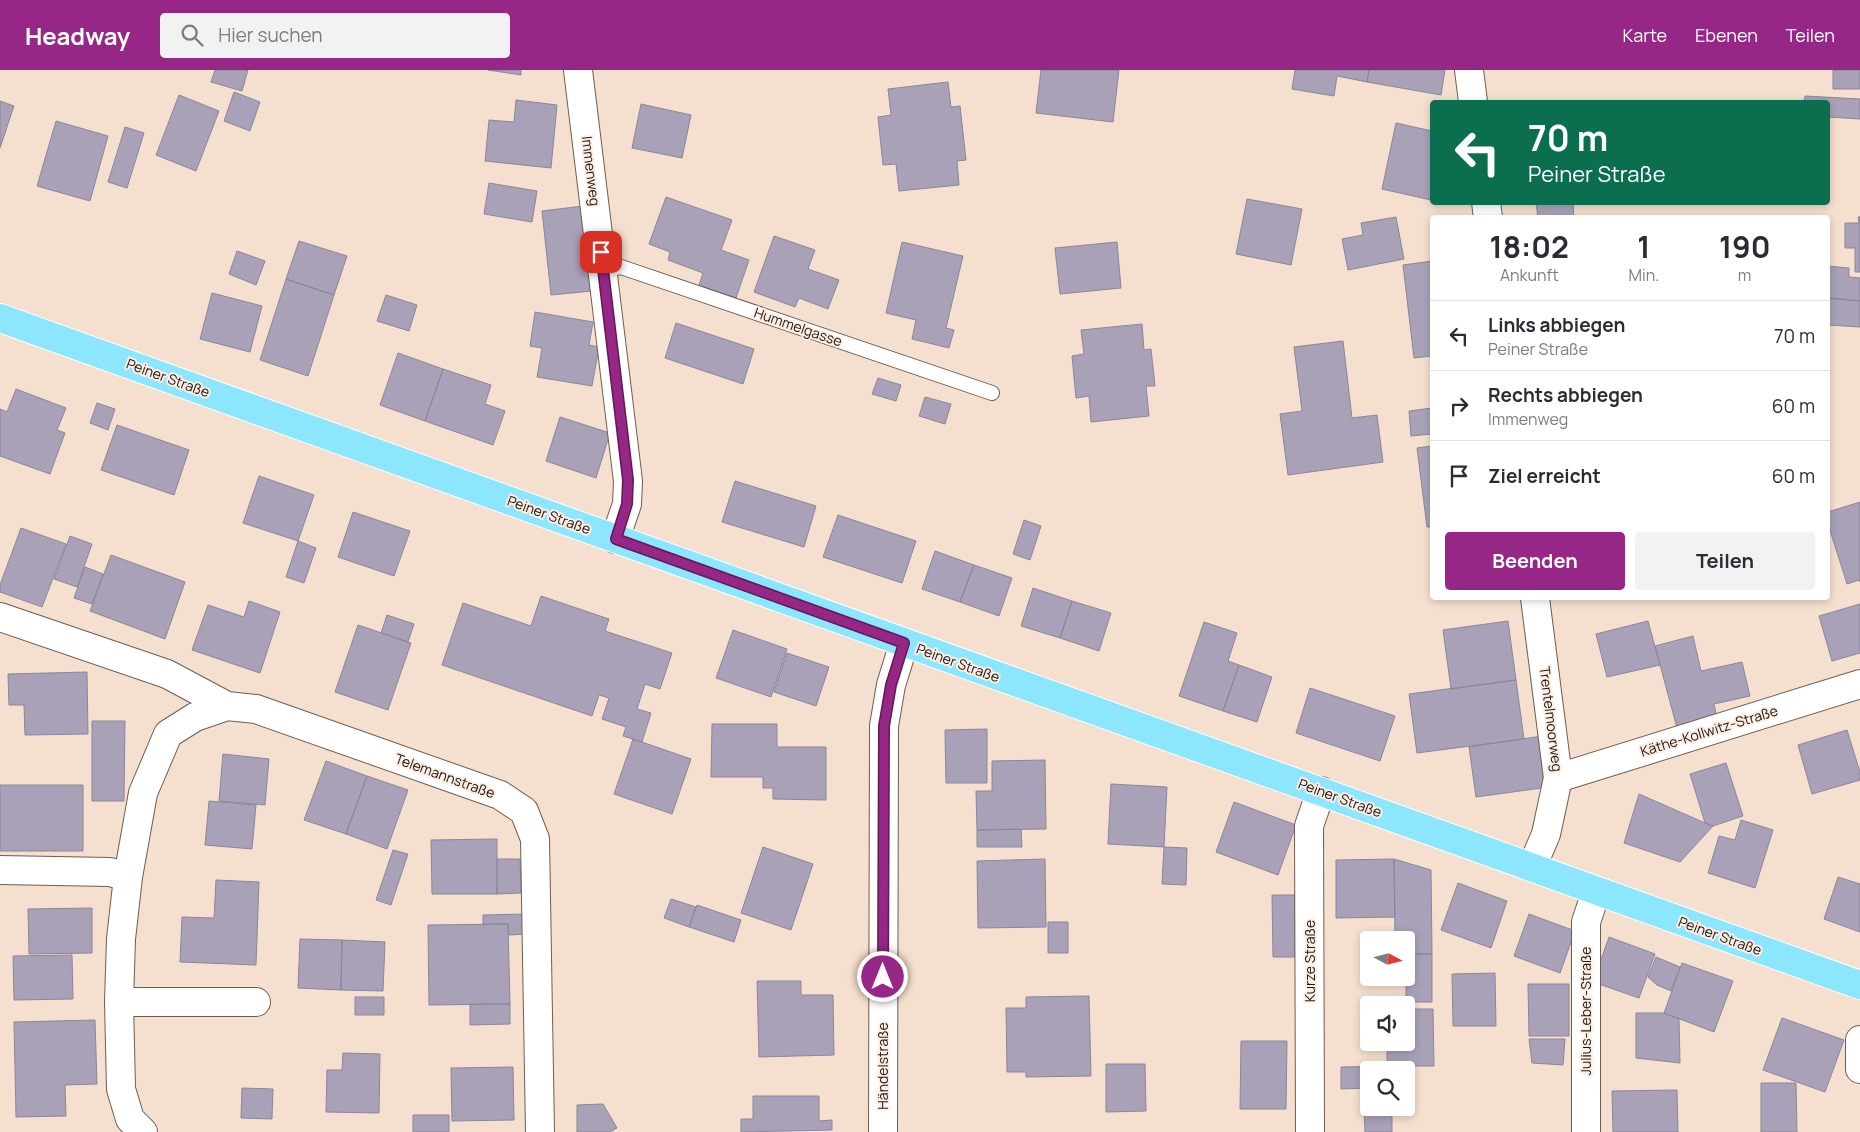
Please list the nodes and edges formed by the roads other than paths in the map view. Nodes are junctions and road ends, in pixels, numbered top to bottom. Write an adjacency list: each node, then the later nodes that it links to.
1 (578, 70): 4 (street, Immenweg)
2 (1469, 70): 3 (street)
3 (1473, 100)
4 (603, 270): 6 (lane, Hummelgasse); 7 (street, Immenweg)
5 (0, 318): 7 (main road, Peiner Straße)
6 (992, 393)
7 (616, 539): 10 (main road, Peiner Straße)
8 (1535, 600): 13 (street, Trentelmoorweg)
9 (0, 616): 12 (street, Telemannstraße)
10 (904, 643): 14 (main road, Peiner Straße); 26 (street, Händelstraße)
11 (1860, 684): 13 (street, Käthe-Kollwitz-Straße)
12 (227, 706): 17 (street, Telemannstraße); 25 (street, Telemannstraße)
13 (1558, 778): 15 (street, Trentelmoorweg)
14 (1321, 791): 15 (main road, Peiner Straße); 27 (street, Kurze Straße)
15 (1532, 867): 18 (main road, Peiner Straße)
16 (0, 870): 17 (street)
17 (128, 877): 20 (street, Telemannstraße)
18 (1596, 892): 19 (main road, Peiner Straße); 28 (street, Julius-Leber-Straße)
19 (1860, 985)
20 (120, 1002): 21 (street); 24 (street, Telemannstraße)
21 (256, 1002)
22 (1860, 1040): 23 (street)
23 (1860, 1069)
24 (143, 1132)
25 (540, 1132)
26 (883, 1132)
27 (1310, 1132)
28 (1586, 1132)

